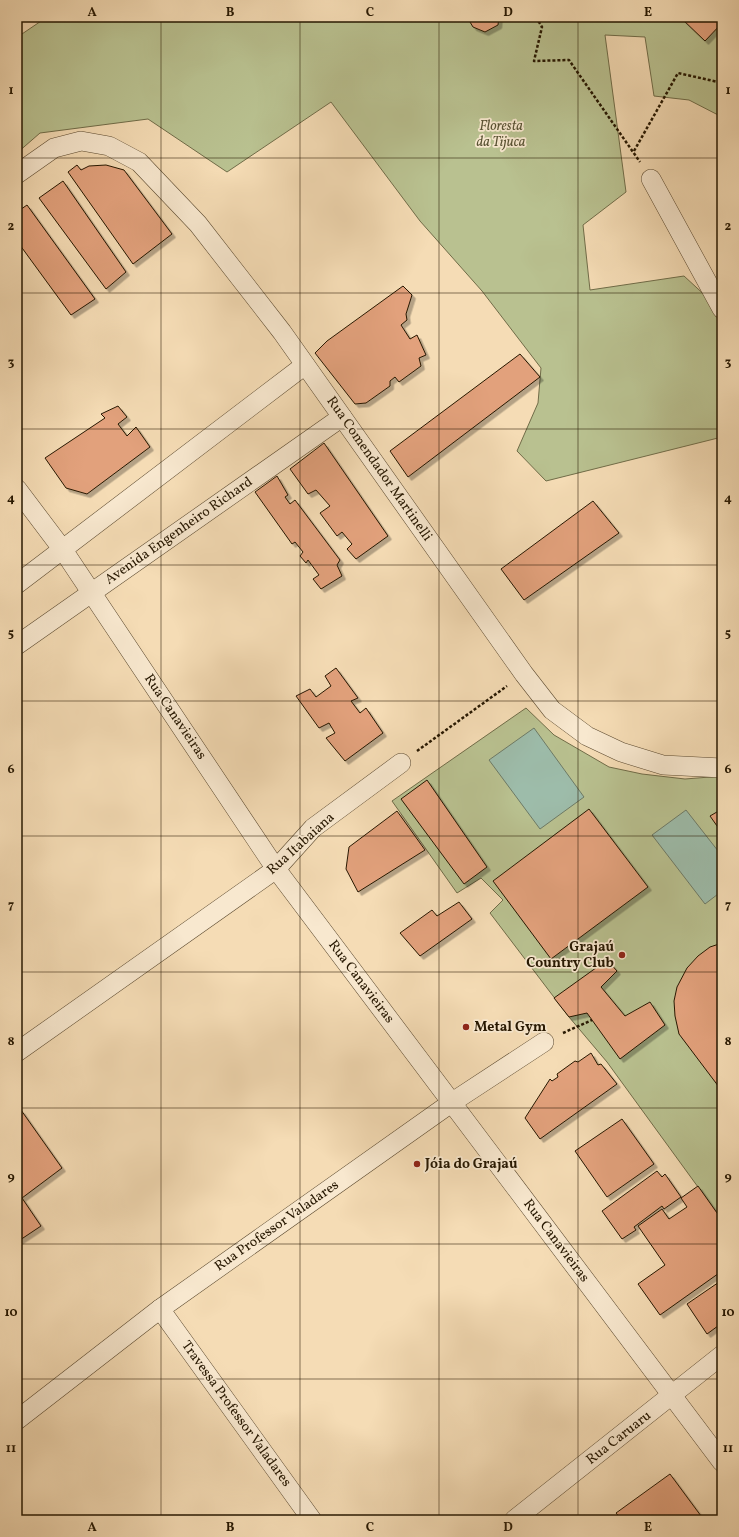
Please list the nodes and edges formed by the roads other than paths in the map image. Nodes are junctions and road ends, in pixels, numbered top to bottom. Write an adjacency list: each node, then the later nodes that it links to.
1 (17, 174): 4 (street, Rua Comendador Martinelli)
2 (651, 179): 3 (street)
3 (722, 309)
4 (305, 365): 5 (street, Rua Comendador Martinelli); 7 (street)
5 (342, 417): 9 (street, Avenida Engenheiro Richard); 12 (street, Rua Comendador Martinelli)
6 (17, 489): 7 (street, Rua Canavieiras)
7 (62, 550): 8 (street); 9 (street, Rua Canavieiras)
8 (17, 584)
9 (92, 592): 10 (street, Avenida Engenheiro Richard); 13 (street, Rua Canavieiras)
10 (17, 645)
11 (401, 763): 13 (street, Rua Itabaiana)
12 (722, 768)
13 (276, 869): 15 (street, Rua Itabaiana); 16 (street, Rua Canavieiras)
14 (544, 1042): 16 (street, Rua Professor Valadares)
15 (17, 1052)
16 (451, 1103): 17 (street, Rua Professor Valadares); 19 (street, Rua Canavieiras)
17 (160, 1309): 20 (street, Rua Professor Valadares); 22 (street, Travessa Professor Valadares)
18 (722, 1355): 19 (street, Rua Caruaru)
19 (673, 1395): 21 (street, Rua Canavieiras); 23 (street, Rua Caruaru)
20 (17, 1420)
21 (722, 1462)
22 (312, 1520)
23 (514, 1520)

